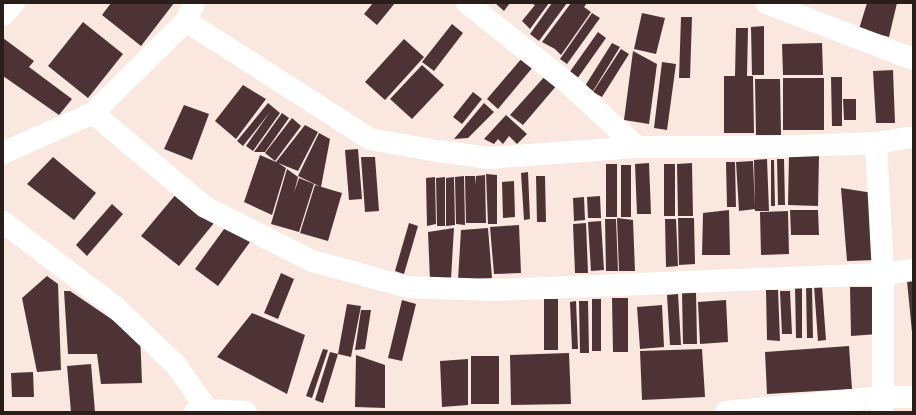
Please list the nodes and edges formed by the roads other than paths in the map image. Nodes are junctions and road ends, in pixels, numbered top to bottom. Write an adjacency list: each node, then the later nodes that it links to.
1 (14, 3): 5 (street)
2 (467, 3): 10 (street)
3 (766, 3): 6 (street)
4 (190, 12): 7 (street); 10 (street)
5 (3, 15)
6 (913, 59)
7 (93, 113): 11 (street); 14 (street)
8 (913, 137): 9 (street)
9 (876, 143): 10 (street); 14 (street)
10 (637, 147)
11 (3, 153)
12 (3, 222): 17 (street)
13 (913, 270): 14 (street)
14 (882, 274): 16 (street)
15 (913, 397): 16 (street)
16 (882, 405): 19 (street)
17 (204, 411): 18 (street)
18 (246, 412)
19 (726, 412)

